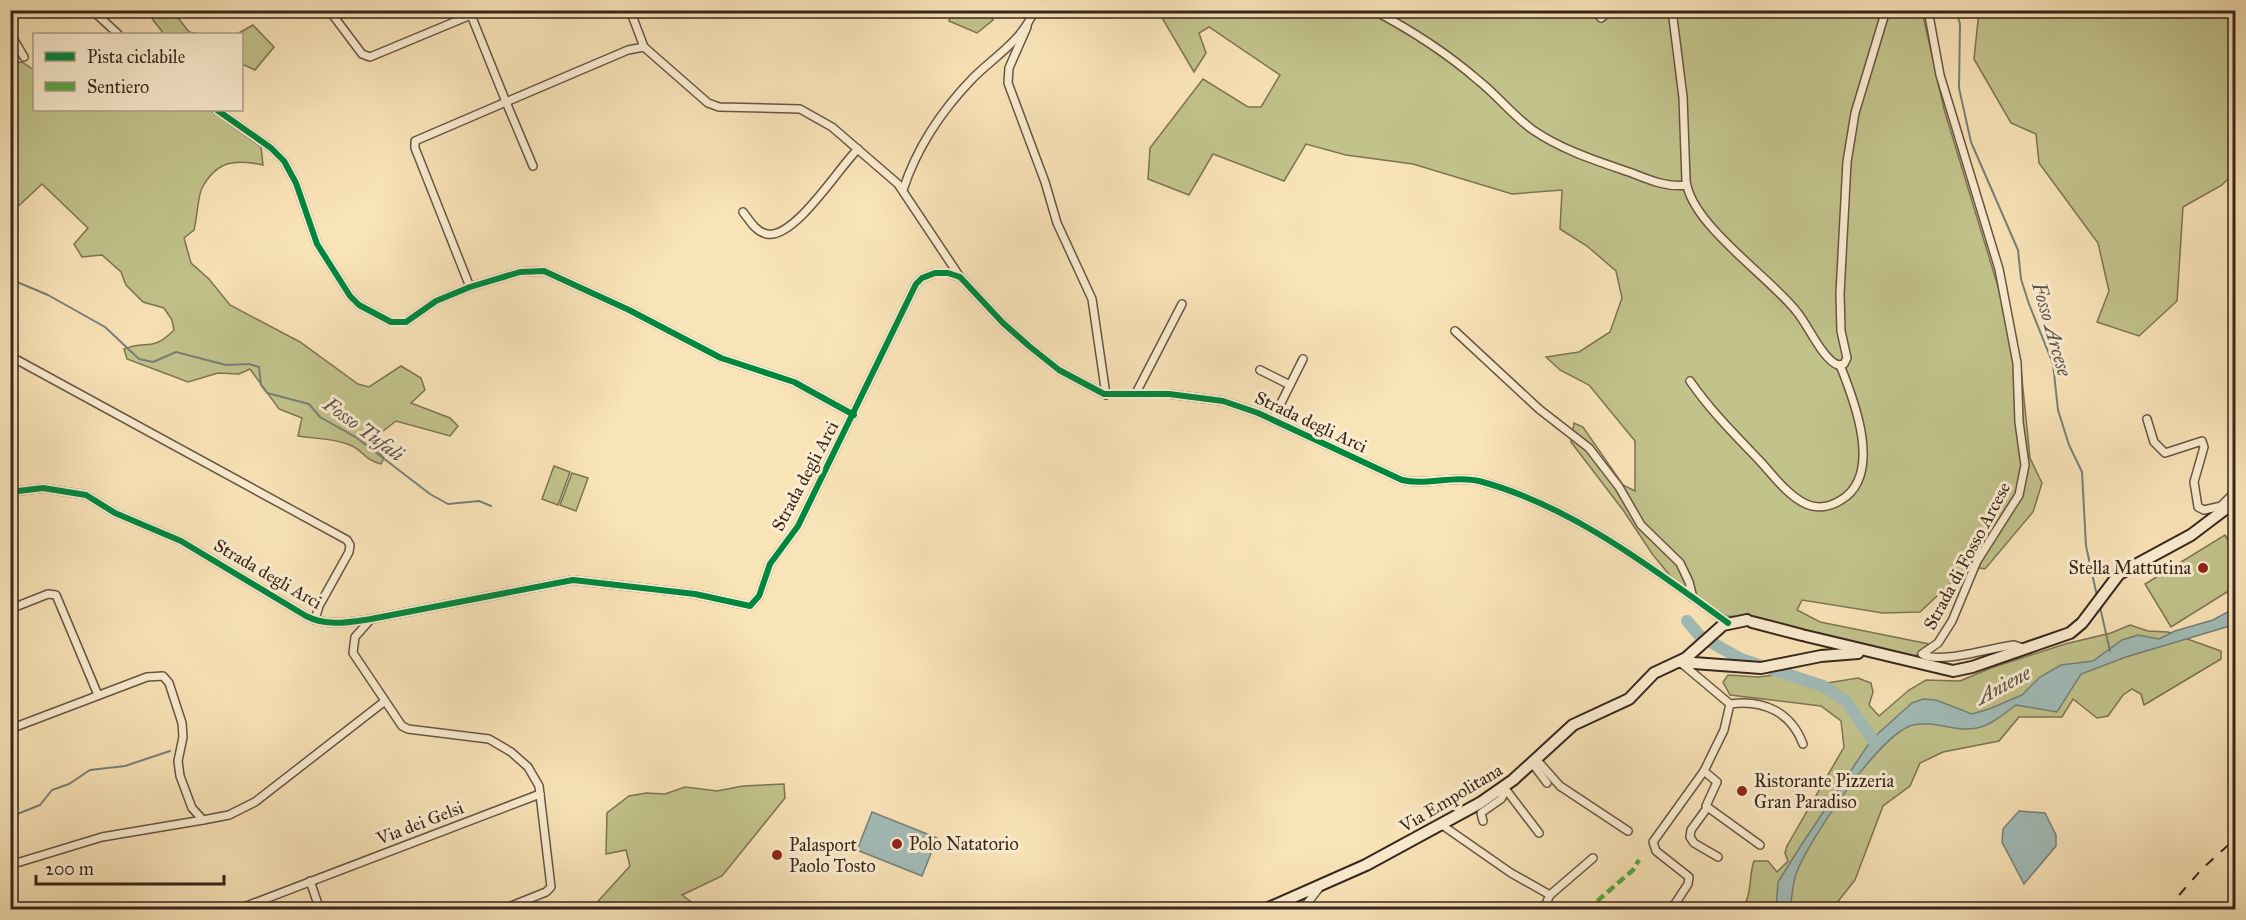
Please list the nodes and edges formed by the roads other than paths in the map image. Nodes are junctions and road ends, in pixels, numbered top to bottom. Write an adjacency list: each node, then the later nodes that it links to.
1 (92, 10): 15 (street)
2 (329, 10): 12 (street)
3 (482, 10): 12 (street)
4 (630, 10): 16 (street)
5 (1034, 10): 13 (street)
6 (1373, 10): 22 (street)
7 (1594, 10): 8 (street)
8 (1611, 10)
9 (1672, 10): 22 (street)
10 (1886, 10): 31 (street)
11 (1928, 10): 50 (street, Strada di Fosso Arcese)
12 (471, 15): 18 (street)
13 (1027, 27): 23 (street); 36 (street)
14 (10, 33): 17 (street)
15 (117, 33)
16 (644, 47): 18 (street); 20 (street)
17 (24, 57)
18 (506, 102): 21 (street); 26 (street)
19 (218, 111): 26 (street)
20 (858, 149): 23 (street); 24 (street)
21 (533, 166)
22 (1686, 185): 31 (street)
23 (903, 190): 25 (street)
24 (743, 213)
25 (960, 278): 36 (street); 37 (street, Strada degli Arci)
26 (470, 287): 37 (street)
27 (1182, 304): 35 (street)
28 (1455, 331): 44 (street)
29 (10, 356): 47 (street)
30 (1303, 359): 34 (street)
31 (1840, 365): 33 (street)
32 (1260, 370): 34 (street)
33 (1690, 381)
34 (1290, 385): 38 (street)
35 (1136, 393): 36 (street, Strada degli Arci); 38 (street, Strada degli Arci)
36 (1106, 395)
37 (854, 415): 46 (street, Strada degli Arci)
38 (1273, 419): 44 (street, Strada degli Arci)
39 (2147, 419): 43 (street)
40 (2235, 490): 43 (street)
41 (10, 492): 47 (street, Strada degli Arci)
42 (2235, 502): 43 (street); 50 (main road)
43 (2220, 507)
44 (1693, 598): 48 (street, Strada degli Arci)
45 (10, 609): 56 (street)
46 (371, 619): 47 (street, Strada degli Arci); 57 (street)
47 (315, 620)
48 (1724, 625): 49 (main road); 51 (main road, Via Empolitana)
49 (1823, 641): 52 (main road); 53 (main road)
50 (2023, 648): 52 (main road)
51 (1697, 650): 54 (main road, Via Empolitana); 55 (main road)
52 (1870, 652): 53 (main road)
53 (1821, 656): 55 (main road)
54 (1680, 662): 55 (main road); 58 (street); 61 (main road, Via Empolitana)
55 (1706, 665)
56 (98, 695): 59 (street); 67 (street)
57 (385, 701): 65 (street); 67 (street)
58 (1730, 704): 60 (street); 62 (street)
59 (10, 729)
60 (1803, 744)
61 (1534, 761): 63 (street); 64 (main road, Via Empolitana); 70 (street)
62 (1704, 771): 66 (street); 85 (street)
63 (1547, 783)
64 (1505, 789): 68 (street); 69 (main road, Via Empolitana); 71 (street)
65 (540, 794): 76 (street, Via dei Gelsi); 81 (street)
66 (1707, 808): 72 (street); 73 (street)
67 (203, 820): 75 (street)
68 (1483, 821)
69 (1442, 825): 77 (main road, Via Empolitana); 78 (street)
70 (1628, 831)
71 (1539, 832)
72 (1760, 845)
73 (1718, 857)
74 (1593, 858): 78 (street)
75 (10, 865)
76 (310, 881): 79 (street, Via dei Gelsi); 80 (street)
77 (1323, 884): 82 (main road, Via Empolitana); 83 (street)
78 (1550, 895): 84 (street)
79 (236, 909)
80 (320, 909)
81 (501, 909)
82 (1264, 909)
83 (1302, 909)
84 (1543, 909)
85 (1671, 909)

